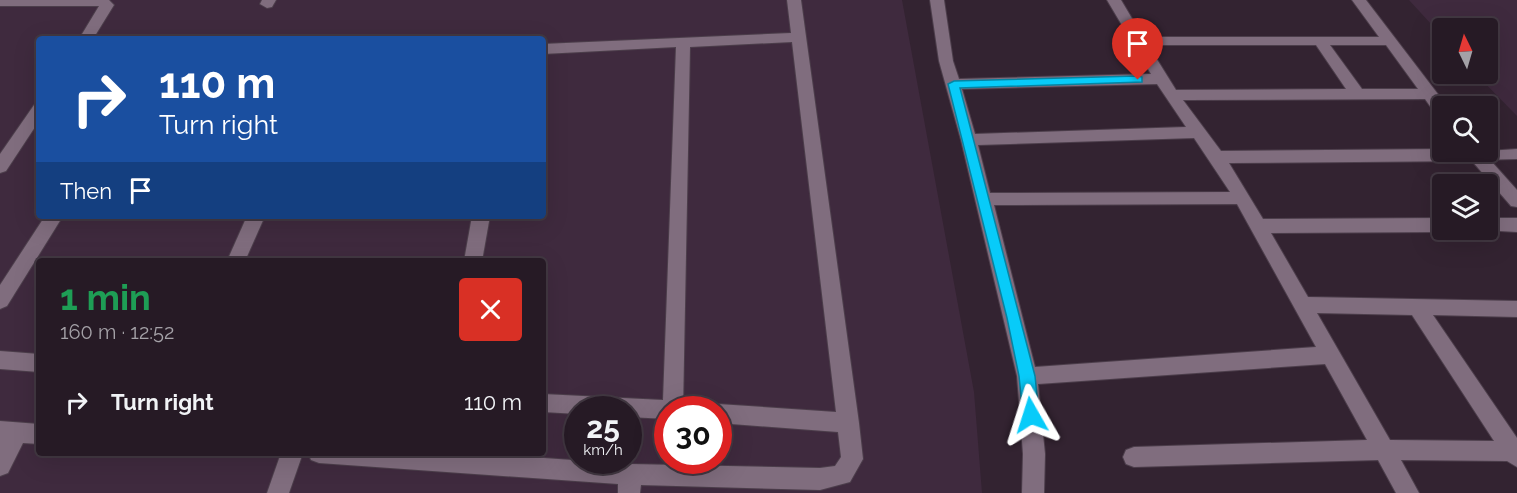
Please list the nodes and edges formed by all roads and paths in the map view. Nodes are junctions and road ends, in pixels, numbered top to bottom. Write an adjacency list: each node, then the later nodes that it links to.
1 (794, 0): 7 (street)
2 (937, 0): 13 (street)
3 (1114, 0): 9 (street)
4 (1359, 0): 10 (street)
5 (0, 2): 6 (street)
6 (88, 36)
7 (798, 37): 11 (street); 51 (street)
8 (1319, 40): 9 (street); 10 (street); 15 (street)
9 (1138, 41): 14 (street)
10 (1391, 41): 16 (street)
11 (683, 44): 12 (street); 47 (street)
12 (546, 49)
13 (954, 84): 14 (street); 20 (street)
14 (1166, 87): 15 (street); 19 (street)
15 (1357, 93): 16 (street)
16 (1428, 94): 17 (street)
17 (1432, 99)
18 (36, 113): 26 (street)
19 (1199, 132): 20 (street); 24 (street)
20 (969, 140): 28 (street)
21 (1432, 154): 24 (street)
22 (1498, 154): 23 (lane)
23 (1517, 154)
24 (1217, 158): 27 (street)
25 (1484, 162): 29 (street)
26 (0, 167)
27 (1242, 198): 28 (street); 36 (street)
28 (982, 199): 46 (street)
29 (1517, 201)
30 (52, 219): 39 (street)
31 (255, 219): 37 (street)
32 (481, 219): 38 (street)
33 (1432, 225): 36 (street)
34 (1498, 225): 35 (street)
35 (1517, 225)
36 (1258, 226): 40 (street)
37 (237, 258)
38 (473, 258)
39 (0, 301)
40 (1304, 306): 41 (street); 43 (street)
41 (1417, 307): 42 (street); 54 (street)
42 (1517, 309)
43 (1331, 355): 46 (street); 53 (street)
44 (0, 360): 45 (street)
45 (36, 363)
46 (1027, 376): 61 (street)
47 (673, 396)
48 (546, 403): 49 (street)
49 (654, 409)
50 (732, 414): 51 (street)
51 (848, 423): 59 (street)
52 (19, 432): 58 (street)
53 (1384, 450): 54 (street); 57 (street); 62 (street)
54 (1515, 454)
55 (291, 456): 60 (street)
56 (349, 456): 59 (street)
57 (1134, 457)
58 (0, 466)
59 (629, 484)
60 (278, 493)
61 (1033, 493)
62 (1408, 493)

